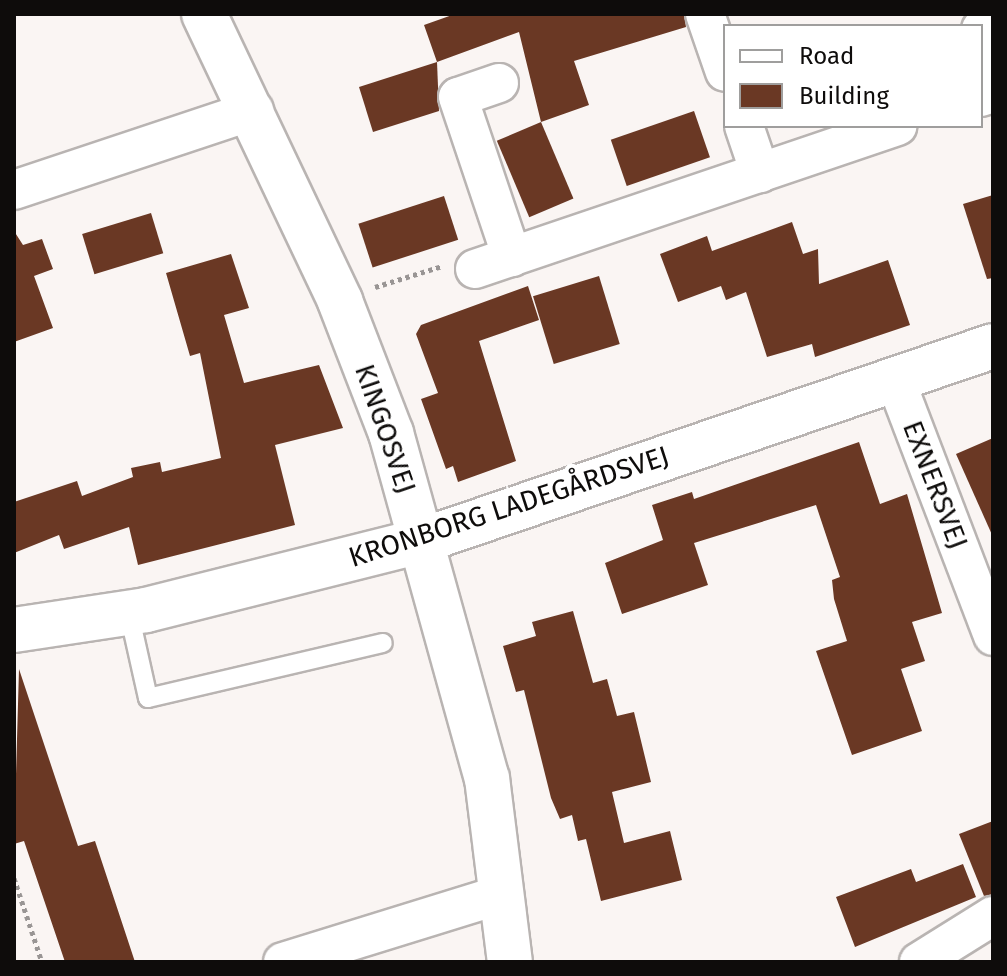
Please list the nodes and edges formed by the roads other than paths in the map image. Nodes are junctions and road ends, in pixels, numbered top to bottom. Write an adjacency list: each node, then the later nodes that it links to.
1 (204, 14): 7 (street, KINGOSVEJ)
2 (705, 14): 5 (street)
3 (983, 35): 4 (street)
4 (993, 63)
5 (723, 66)
6 (499, 83): 12 (street)
7 (254, 110): 11 (street); 16 (street, KINGOSVEJ)
8 (745, 128): 10 (street)
9 (891, 128): 10 (street)
10 (760, 173): 12 (street)
11 (14, 190)
12 (512, 257): 13 (street)
13 (475, 269)
14 (993, 346): 15 (street, KRONBORG LADEGÅRDSVEJ)
15 (895, 379): 16 (street, KRONBORG LADEGÅRDSVEJ); 19 (street, EXNERSVEJ)
16 (421, 541): 17 (street, KRONBORG LADEGÅRDSVEJ); 21 (street, KINGOSVEJ)
17 (129, 613): 18 (street, KRONBORG LADEGÅRDSVEJ); 20 (lane)
18 (14, 630)
19 (993, 636)
20 (383, 643)
21 (503, 894): 23 (street); 24 (street, KINGOSVEJ)
22 (993, 916): 25 (street)
23 (283, 962)
24 (510, 962)
25 (919, 962)

